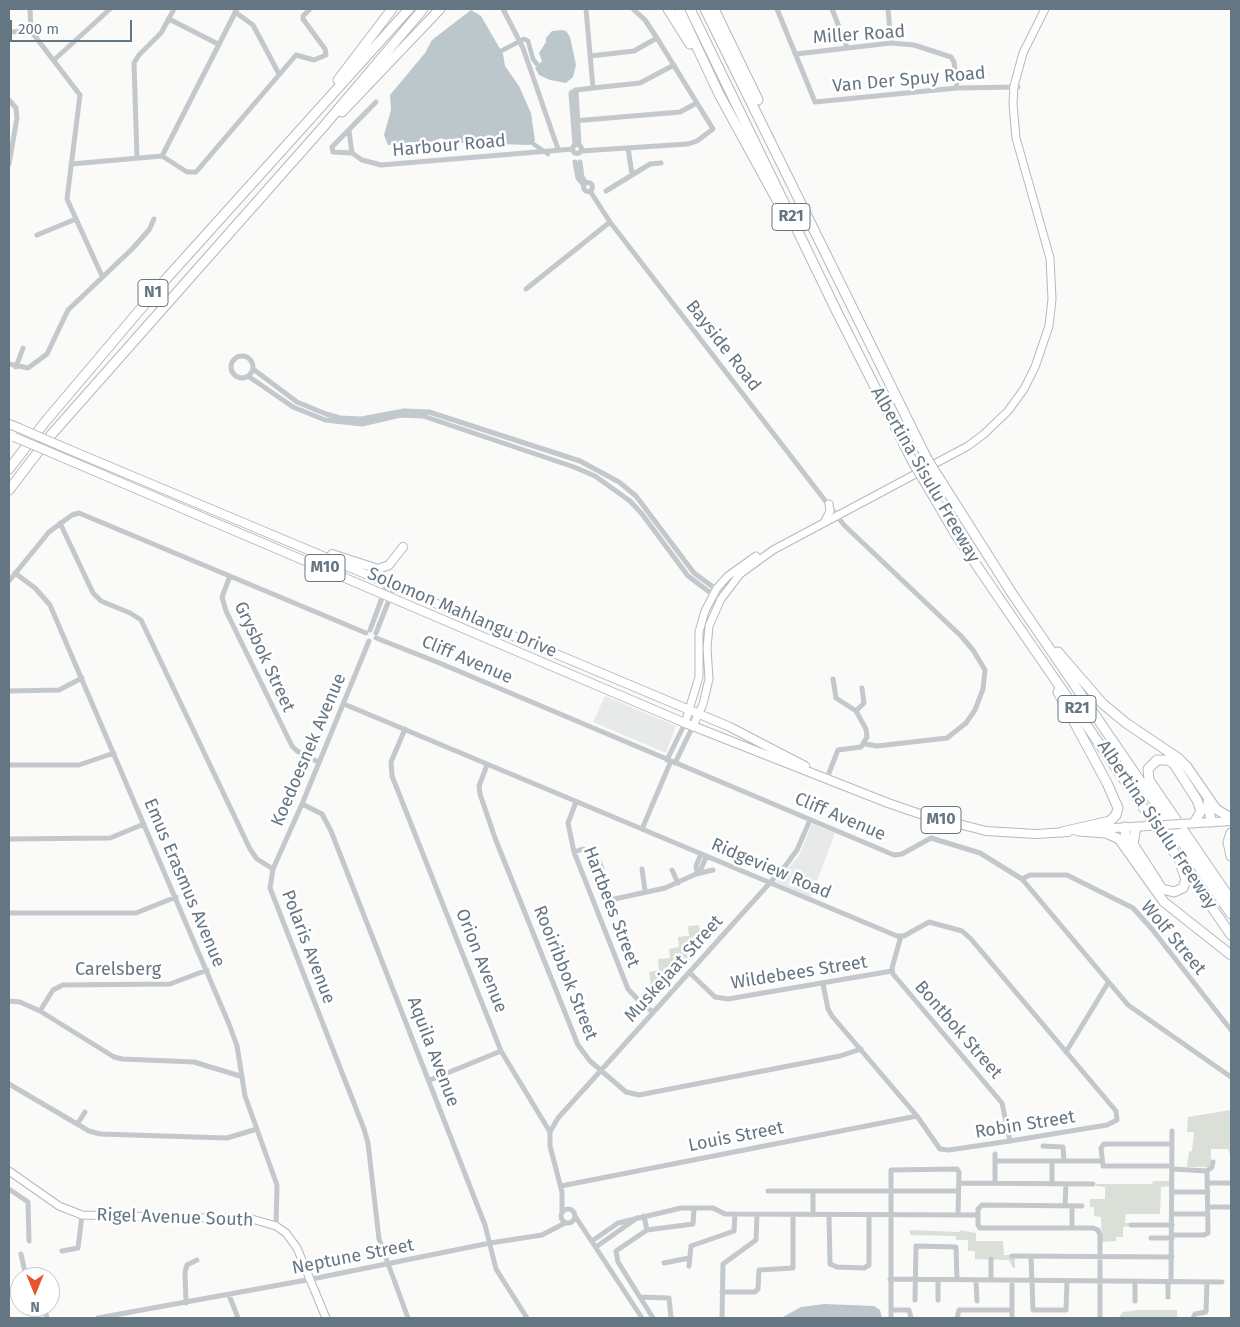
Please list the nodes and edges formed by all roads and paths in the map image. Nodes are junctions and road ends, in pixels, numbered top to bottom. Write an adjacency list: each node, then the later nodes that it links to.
1 (30, 9): 25 (street)
2 (110, 9): 34 (street)
3 (174, 9): 24 (street)
4 (310, 9): 36 (street)
5 (393, 9): 46 (highway)
6 (409, 9): 46 (highway, N1)
7 (423, 9): 59 (highway, N1)
8 (440, 9): 27 (highway)
9 (447, 9): 27 (highway)
10 (503, 9): 49 (street)
11 (586, 9): 33 (street)
12 (633, 9): 28 (street)
13 (668, 9): 41 (highway)
14 (680, 9): 41 (highway)
15 (690, 9): 67 (highway, Albertina Sisulu Freeway / R21)
16 (705, 9): 66 (highway, Albertina Sisulu Freeway / R21)
17 (714, 9): 37 (highway)
18 (720, 9): 37 (highway)
19 (777, 9): 32 (street)
20 (832, 9): 31 (street)
21 (888, 9): 29 (street)
22 (1045, 9): 40 (main road)
23 (236, 10): 30 (street); 36 (street)
24 (169, 19): 30 (street); 53 (street)
25 (30, 31): 26 (street); 34 (street)
26 (9, 32)
27 (419, 33): 59 (highway)
28 (657, 38): 33 (street); 35 (street)
29 (891, 43): 31 (street, Miller Road); 39 (street, Miller Road)
30 (218, 44): 52 (street)
31 (847, 47): 32 (street, Miller Road)
32 (796, 54): 39 (street, Van Der Spuy Road)
33 (590, 56): 38 (street)
34 (54, 60): 56 (street)
35 (674, 65): 38 (street); 44 (street)
36 (279, 74): 52 (street)
37 (748, 77): 66 (highway)
38 (593, 88): 45 (street)
39 (957, 88): 40 (street, Van Der Spuy Road)
40 (1016, 89): 78 (main road)
41 (719, 94): 67 (highway)
42 (9, 100): 55 (street)
43 (376, 102): 47 (street)
44 (697, 103): 45 (street); 48 (street, Harbour Road)
45 (575, 121): 51 (street)
46 (306, 124): 75 (highway, N1)
47 (349, 131): 50 (street); 50 (street, Harbour Road)
48 (628, 148): 51 (street, Harbour Road); 57 (street)
49 (558, 150): 50 (street, Harbour Road); 51 (street, Harbour Road)
50 (352, 153)
51 (577, 154): 62 (street, Bayside Road)
52 (162, 156): 53 (street)
53 (138, 158): 56 (street)
54 (661, 163): 57 (street)
55 (9, 164)
56 (72, 164): 60 (street)
57 (632, 174): 58 (street)
58 (606, 191)
59 (255, 202): 76 (highway, N1)
60 (76, 219): 63 (street); 64 (street)
61 (154, 219): 64 (street)
62 (610, 222): 65 (street); 77 (street, Bayside Road)
63 (37, 235)
64 (102, 276): 70 (street)
65 (526, 289)
66 (852, 308): 90 (highway, Albertina Sisulu Freeway / R21, bridge)
67 (837, 312): 92 (highway, Albertina Sisulu Freeway / R21, bridge)
68 (23, 348): 70 (street)
69 (9, 364): 70 (street)
70 (16, 366)
71 (253, 369): 72 (street); 72 (street); 88 (street)
72 (248, 376): 88 (street)
73 (9, 424): 81 (main road, Solomon Mahlangu Drive / M10, bridge)
74 (12, 436): 89 (main road, Solomon Mahlangu Drive / M10, bridge)
75 (9, 469)
76 (9, 490)
77 (829, 504): 78 (street, Bayside Road); 79 (main road)
78 (838, 515): 79 (main road); 107 (street, Bayside Road)
79 (825, 522): 83 (main road)
80 (60, 523): 84 (street); 85 (street); 136 (street, Polaris Avenue)
81 (260, 528): 82 (main road); 87 (main road, Solomon Mahlangu Drive / M10)
82 (403, 547)
83 (773, 550): 88 (main road); 91 (main road)
84 (15, 573): 86 (street); 96 (street, Emus Erasmus Avenue)
85 (230, 576): 93 (street); 110 (street, Grysbok Street)
86 (9, 581)
87 (391, 584): 89 (street); 101 (main road, Solomon Mahlangu Drive / M10)
88 (714, 593): 91 (street); 101 (main road)
89 (387, 594): 93 (street); 94 (street); 105 (main road, Solomon Mahlangu Drive / M10)
90 (1013, 595): 114 (highway); 148 (highway, Albertina Sisulu Freeway / R21)
91 (722, 597): 103 (main road)
92 (1001, 601): 104 (highway, Albertina Sisulu Freeway / R21); 126 (highway)
93 (368, 632): 94 (street, Cliff Avenue); 95 (street)
94 (376, 636): 95 (street); 109 (street, Cliff Avenue)
95 (369, 641): 100 (street, Koedoesnek Avenue)
96 (82, 678): 99 (street); 108 (street, Emus Erasmus Avenue)
97 (833, 679): 102 (street)
98 (862, 688): 102 (street)
99 (9, 691)
100 (344, 704): 106 (street, Ridgeview Road); 110 (street, Koedoesnek Avenue)
101 (689, 710): 103 (main road, Solomon Mahlangu Drive / M10); 105 (main road)
102 (856, 711): 107 (street)
103 (699, 714): 105 (main road); 113 (main road, Solomon Mahlangu Drive / M10)
104 (1086, 722): 122 (highway); 149 (highway, Albertina Sisulu Freeway / R21)
105 (689, 724): 109 (street); 113 (main road, Solomon Mahlangu Drive / M10)
106 (405, 729): 112 (street, Ridgeview Road); 162 (street, Orion Avenue)
107 (865, 744): 113 (street, Bayside Road)
108 (114, 753): 111 (street); 121 (street, Emus Erasmus Avenue)
109 (671, 761): 118 (street, Cliff Avenue); 124 (street)
110 (318, 762): 116 (street, Koedoesnek Avenue)
111 (9, 765)
112 (487, 765): 115 (street, Ridgeview Road); 164 (street, Rooiribbok Street)
113 (827, 778): 126 (main road, Solomon Mahlangu Drive / M10)
114 (1200, 786): 117 (highway); 119 (highway)
115 (576, 802): 124 (street, Ridgeview Road); 130 (street, Hartbees Street)
116 (302, 804): 136 (street, Koedoesnek Avenue); 167 (street, Aquila Avenue)
117 (1231, 819): 119 (main road, Solomon Mahlangu Drive / M10)
118 (810, 820): 140 (street, Cliff Avenue); 141 (street, Muskejaat Street)
119 (1211, 822): 120 (main road, Solomon Mahlangu Drive / M10)
120 (1194, 823): 122 (main road, Solomon Mahlangu Drive / M10, bridge); 146 (highway)
121 (144, 824): 128 (street); 145 (street, Emus Erasmus Avenue)
122 (1137, 826): 123 (main road, Solomon Mahlangu Drive / M10)
123 (1125, 827): 125 (main road, Solomon Mahlangu Drive / M10); 129 (highway)
124 (642, 829): 131 (street, Ridgeview Road)
125 (1078, 831): 126 (main road, Solomon Mahlangu Drive / M10); 129 (highway)
126 (1062, 832)
127 (1231, 833): 132 (highway)
128 (9, 839)
129 (1126, 846): 151 (highway)
130 (574, 852): 134 (street); 159 (street, Hartbees Street)
131 (700, 854): 133 (street, Ridgeview Road); 139 (street)
132 (1231, 856)
133 (706, 857): 139 (street); 141 (street, Ridgeview Road)
134 (602, 868)
135 (642, 869): 144 (street)
136 (273, 870): 249 (street, Polaris Avenue)
137 (672, 870): 143 (street)
138 (713, 870): 139 (street)
139 (696, 873): 143 (street)
140 (1022, 879): 155 (street, Cliff Avenue); 160 (street, Wolf Street)
141 (771, 883): 150 (street, Ridgeview Road); 154 (street, Muskejaat Street)
142 (599, 884): 144 (street)
143 (678, 884): 144 (street)
144 (645, 891)
145 (176, 897): 147 (street); 152 (street, Emus Erasmus Avenue)
146 (1231, 900)
147 (9, 912)
148 (1231, 914)
149 (1231, 935)
150 (901, 936): 153 (street); 163 (street)
151 (1231, 955)
152 (206, 970): 158 (street, Carelsberg); 165 (street, Emus Erasmus Avenue)
153 (892, 971): 156 (street, Wildebees Street); 175 (street, Bontbok Street)
154 (690, 973): 156 (street, Wildebees Street); 159 (street, Muskejaat Street)
155 (1108, 982): 163 (street); 166 (street, Cliff Avenue)
156 (823, 984): 161 (street)
157 (9, 1001): 158 (street)
158 (40, 1011): 165 (street)
159 (653, 1012): 164 (street, Muskejaat Street)
160 (1231, 1030)
161 (861, 1049): 164 (street, Rooiribbok Street); 170 (street)
162 (502, 1051): 167 (street); 174 (street, Orion Avenue)
163 (1066, 1052): 175 (street, Robin Street)
164 (601, 1071): 174 (street, Muskejaat Street)
165 (240, 1076): 172 (street, Emus Erasmus Avenue)
166 (1231, 1077)
167 (430, 1080): 237 (street, Aquila Avenue)
168 (9, 1084): 171 (street)
169 (85, 1112): 171 (street)
170 (917, 1116): 175 (street, Robin Street); 194 (street, Louis Street)
171 (78, 1123): 172 (street)
172 (257, 1129): 227 (street, Emus Erasmus Avenue)
173 (1172, 1131): 176 (street)
174 (550, 1132): 194 (street, Orion Avenue)
175 (1010, 1142)
176 (1172, 1144): 182 (street); 184 (street)
177 (1043, 1146): 181 (street)
178 (995, 1154): 179 (street)
179 (995, 1160): 180 (street); 188 (street)
180 (1052, 1161): 181 (street); 191 (street)
181 (1064, 1161): 182 (street)
182 (1101, 1161): 184 (street)
183 (1213, 1162): 186 (street)
184 (1172, 1168): 186 (street); 200 (street)
185 (9, 1171): 213 (main road, Rigel Avenue South)
186 (1207, 1171): 189 (street)
187 (958, 1183): 188 (street); 197 (street); 198 (street)
188 (995, 1183): 191 (street)
189 (1208, 1183): 190 (street); 201 (street)
190 (1231, 1183)
191 (1052, 1184): 192 (street)
192 (1066, 1184): 193 (street); 203 (street)
193 (1093, 1184)
194 (561, 1186): 202 (street, Orion Avenue)
195 (9, 1189): 235 (street)
196 (768, 1191): 199 (street)
197 (890, 1191): 198 (street); 199 (street); 218 (street)
198 (958, 1191): 219 (street)
199 (814, 1192): 216 (street)
200 (1172, 1192): 201 (street); 211 (street)
201 (1208, 1192): 206 (street)
202 (562, 1199): 209 (street); 224 (street, Orion Avenue)
203 (1066, 1206): 204 (street); 223 (street)
204 (1072, 1206): 205 (street); 228 (street)
205 (1082, 1206)
206 (1208, 1207): 207 (street); 212 (street)
207 (1231, 1207)
208 (694, 1208): 210 (street); 221 (street); 230 (street)
209 (569, 1209): 220 (street); 224 (street)
210 (735, 1214): 214 (street); 245 (street)
211 (1172, 1214): 212 (street); 226 (street)
212 (1208, 1214): 232 (street)
213 (82, 1215): 227 (main road, Rigel Avenue South); 239 (street)
214 (757, 1215): 215 (street); 267 (street)
215 (793, 1215): 216 (street); 267 (street)
216 (813, 1215): 217 (street)
217 (829, 1215): 222 (street); 222 (street)
218 (890, 1215): 219 (street); 222 (street); 253 (street)
219 (958, 1215): 223 (street)
220 (575, 1216): 224 (street); 229 (street)
221 (642, 1216): 230 (street); 231 (street); 233 (street)
222 (869, 1216)
223 (978, 1216): 228 (street)
224 (564, 1219): 229 (street); 237 (street, Neptune Street)
225 (1131, 1225): 226 (street)
226 (1172, 1225): 232 (street)
227 (276, 1226): 252 (main road, Rigel Avenue South)
228 (1072, 1228): 243 (street)
229 (585, 1230): 236 (street)
230 (647, 1230): 269 (street)
231 (605, 1232): 233 (street); 236 (street)
232 (1172, 1237): 234 (street); 244 (street)
233 (609, 1238): 238 (street)
234 (1151, 1238)
235 (29, 1241)
236 (592, 1241): 238 (street)
237 (490, 1243): 249 (street, Neptune Street); 284 (street, Aquila Avenue)
238 (596, 1247): 285 (street)
239 (62, 1251)
240 (21, 1254): 251 (street)
241 (1012, 1256): 242 (street)
242 (1031, 1257): 243 (street); 260 (street)
243 (1100, 1257): 244 (street); 262 (street)
244 (1172, 1257): 264 (street)
245 (689, 1258): 248 (street); 250 (street)
246 (991, 1259): 258 (street)
247 (197, 1260): 275 (street)
248 (664, 1263)
249 (388, 1264): 252 (street, Neptune Street); 283 (street, Polaris Avenue)
250 (689, 1266)
251 (24, 1267)
252 (312, 1279): 268 (street, Neptune Street); 282 (main road, Rigel Avenue South)
253 (890, 1279): 254 (street); 276 (street)
254 (915, 1279): 255 (street); 256 (street); 271 (street)
255 (938, 1280): 256 (street); 272 (street)
256 (957, 1280): 257 (street)
257 (976, 1280): 258 (street); 273 (street)
258 (991, 1280): 259 (street)
259 (1012, 1280): 260 (street); 277 (street)
260 (1032, 1280): 261 (street); 261 (street)
261 (1067, 1281): 262 (street)
262 (1100, 1281): 263 (street); 293 (street)
263 (1135, 1281): 264 (street); 274 (street)
264 (1170, 1282): 265 (street); 270 (street)
265 (1207, 1282): 266 (street); 294 (street)
266 (1222, 1282)
267 (722, 1292): 288 (street)
268 (230, 1295): 275 (street, Neptune Street); 281 (street)
269 (640, 1297): 286 (street); 287 (street)
270 (1168, 1297)
271 (915, 1300)
272 (938, 1300)
273 (977, 1301)
274 (1135, 1301)
275 (186, 1303): 278 (street, Neptune Street)
276 (890, 1310): 289 (street); 290 (street)
277 (1012, 1310): 291 (street); 292 (street)
278 (130, 1316): 279 (street, Neptune Street); 280 (street, Neptune Street)
279 (98, 1318)
280 (115, 1318)
281 (238, 1318)
282 (326, 1318)
283 (408, 1318)
284 (527, 1318)
285 (642, 1318)
286 (653, 1318)
287 (671, 1318)
288 (722, 1318)
289 (891, 1318)
290 (911, 1318)
291 (957, 1318)
292 (1012, 1318)
293 (1100, 1318)
294 (1193, 1318)

